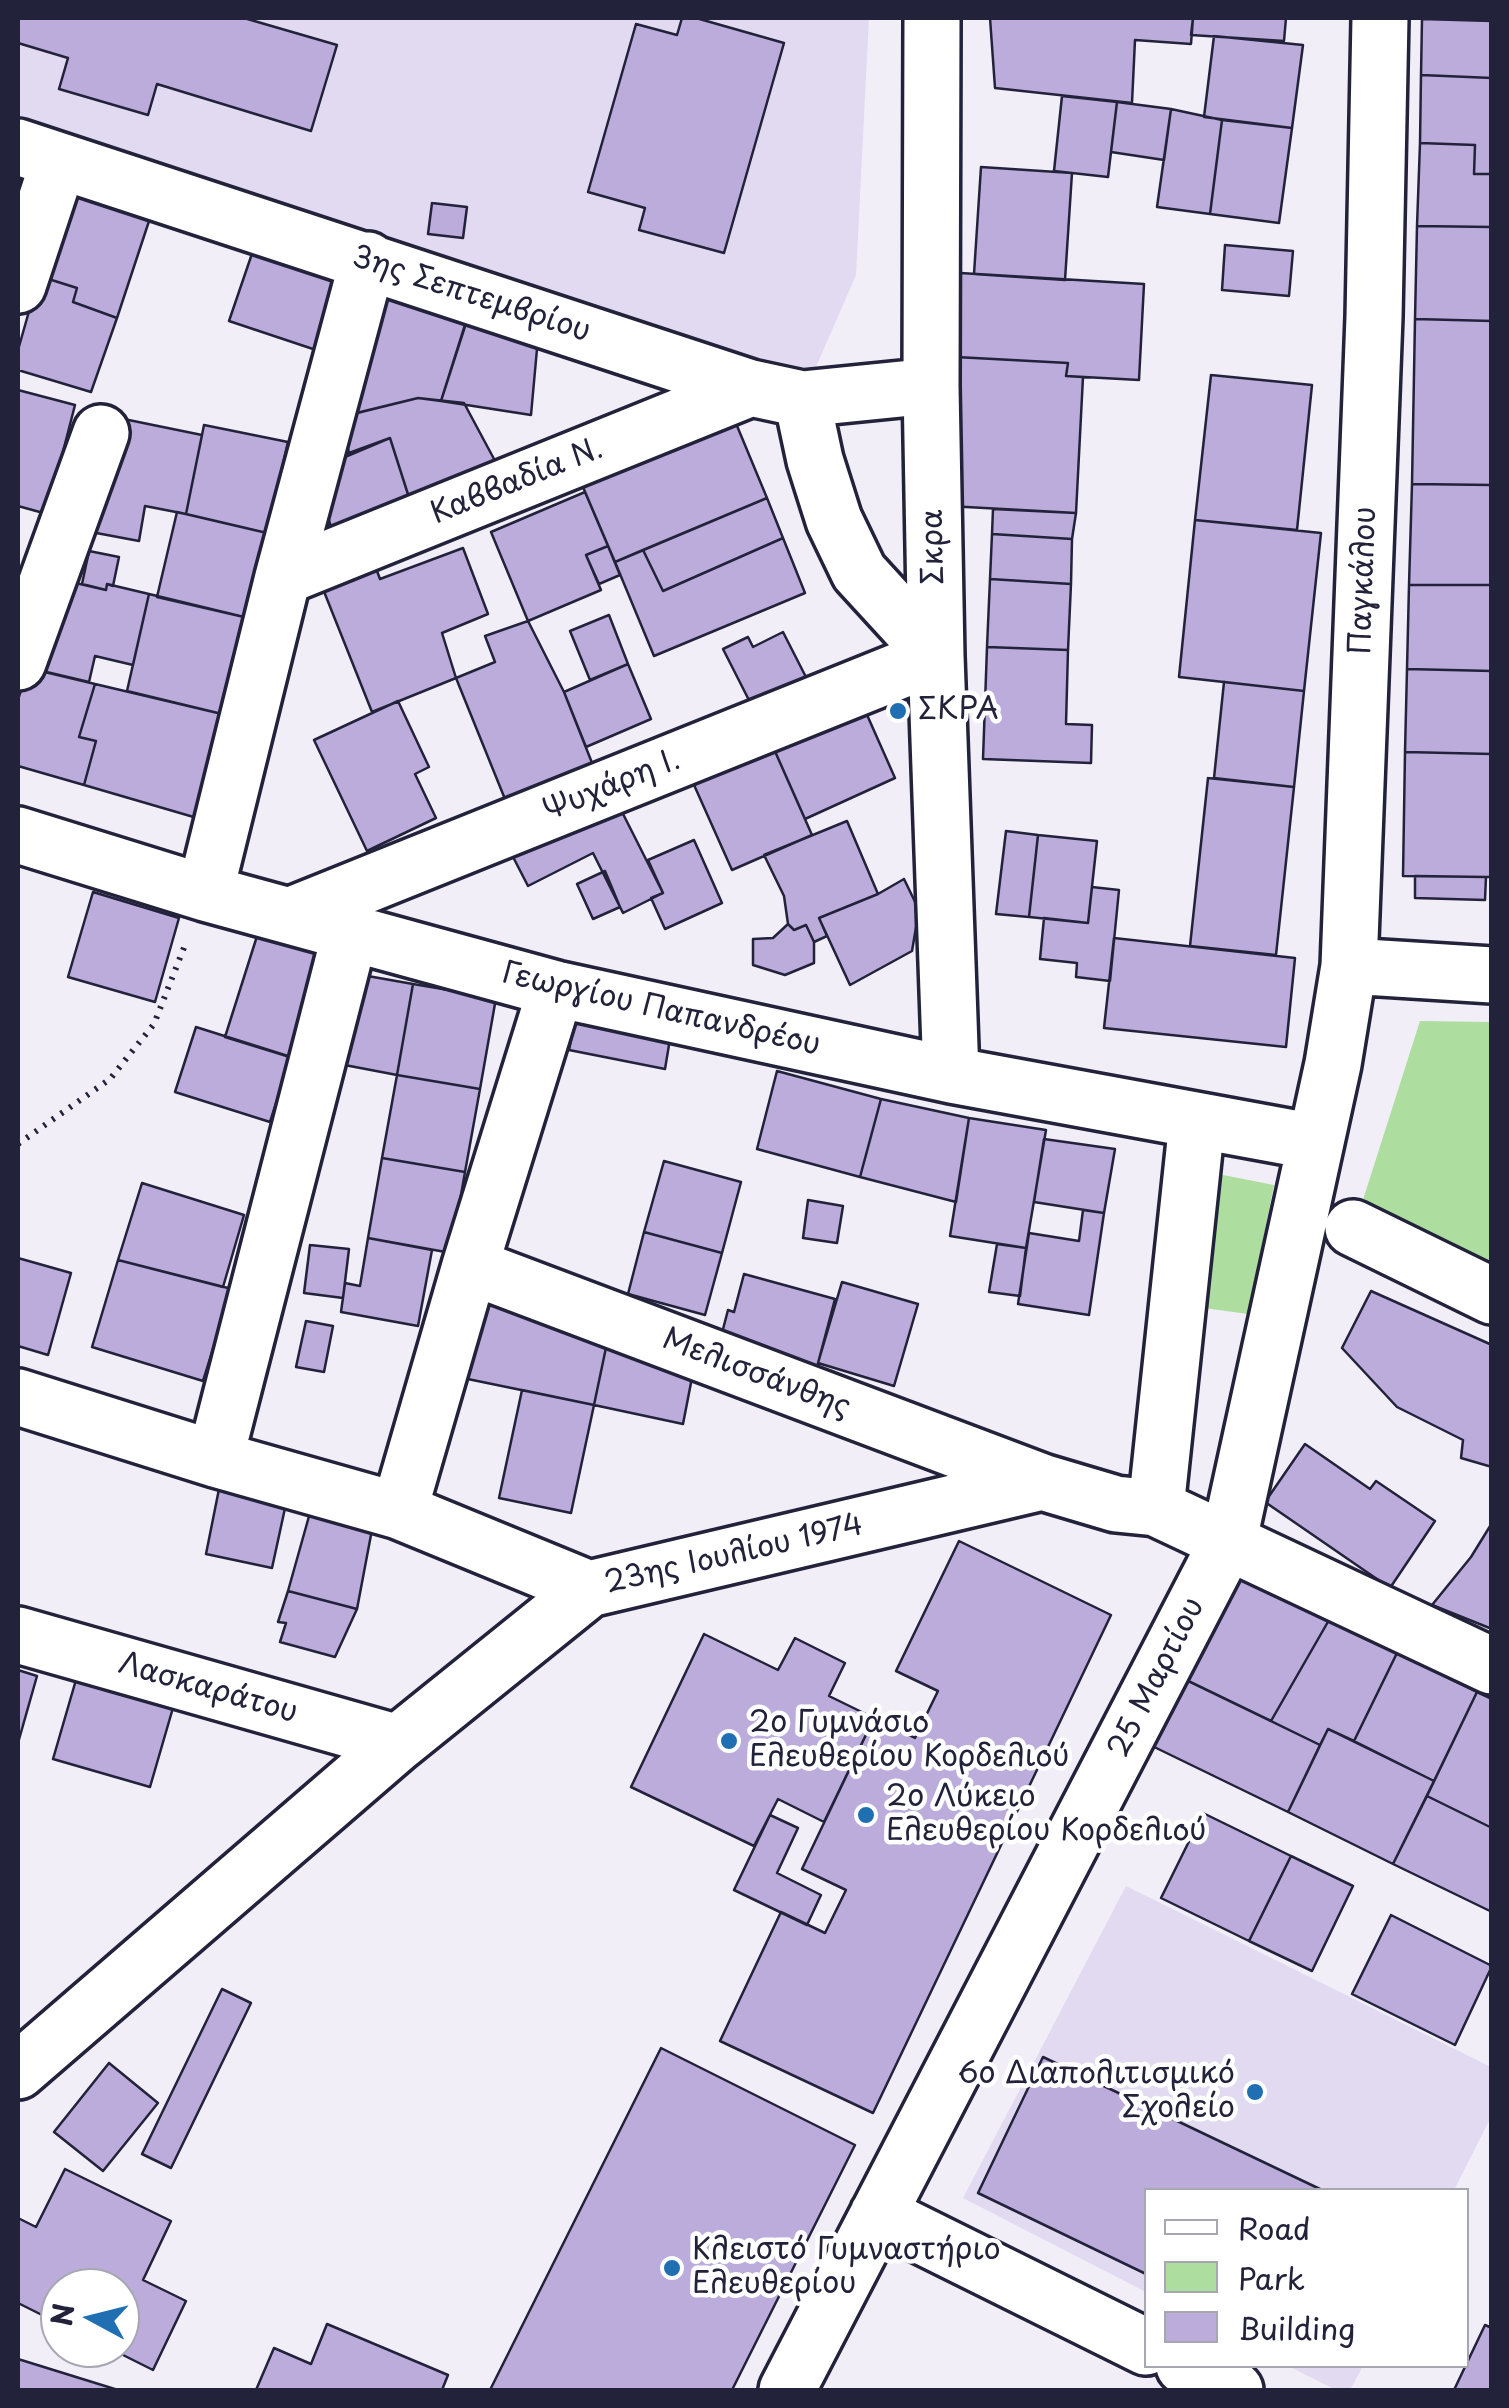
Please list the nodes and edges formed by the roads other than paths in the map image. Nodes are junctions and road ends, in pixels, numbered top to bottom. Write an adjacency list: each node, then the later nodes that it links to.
1 (932, 18): 6 (street, Σκρα)
2 (1380, 18): 16 (street, Παγκάλου)
3 (38, 154): 4 (street, 3ης Σεπτεμβρίου); 5 (street)
4 (368, 260): 7 (street, 3ης Σεπτεμβρίου); 9 (street)
5 (18, 285)
6 (930, 386): 7 (street, 3ης Σεπτεμβρίου); 10 (street, Σκρα)
7 (776, 394): 9 (street, Καββαδία Ν.); 10 (street)
8 (100, 433): 11 (street)
9 (283, 577): 13 (street)
10 (936, 656): 14 (street, Ψυχάρη Ι.); 19 (street, Σκρα)
11 (18, 662)
12 (18, 836): 13 (street, Γεωργίου Παπανδρέου)
13 (206, 894): 14 (street, Γεωργίου Παπανδρέου)
14 (288, 916): 15 (street, Γεωργίου Παπανδρέου)
15 (350, 934): 18 (street, Γεωργίου Παπανδρέου); 26 (street)
16 (1348, 966): 17 (street); 21 (street, Παγκάλου)
17 (1492, 975)
18 (556, 989): 19 (street, Γεωργίου Παπανδρέου); 23 (street)
19 (952, 1075): 20 (street, Γεωργίου Παπανδρέου)
20 (1197, 1122): 21 (street, Γεωργίου Παπανδρέου); 28 (street)
21 (1315, 1142): 30 (street, 25 Μαρτίου)
22 (1353, 1228): 24 (street)
23 (470, 1266): 27 (street, Μελισσάνθης); 29 (street)
24 (1492, 1296)
25 (18, 1397): 26 (street, 23ης Ιουλίου 1974)
26 (215, 1459): 29 (street, 23ης Ιουλίου 1974)
27 (1042, 1482): 28 (street, 23ης Ιουλίου 1974); 31 (street, 23ης Ιουλίου 1974)
28 (1156, 1508): 30 (street, 23ης Ιουλίου 1974)
29 (399, 1512): 31 (street, 23ης Ιουλίου 1974)
30 (1229, 1540): 33 (street, 23ης Ιουλίου 1974); 36 (street, 25 Μαρτίου)
31 (589, 1590): 34 (street)
32 (18, 1635): 34 (street, Λασκαράτου)
33 (1492, 1666)
34 (398, 1743): 35 (street)
35 (18, 2071)
36 (878, 2214): 37 (street); 39 (street, 25 Μαρτίου)
37 (1144, 2346)
38 (1188, 2368): 40 (street)
39 (787, 2390)
40 (1235, 2390)

